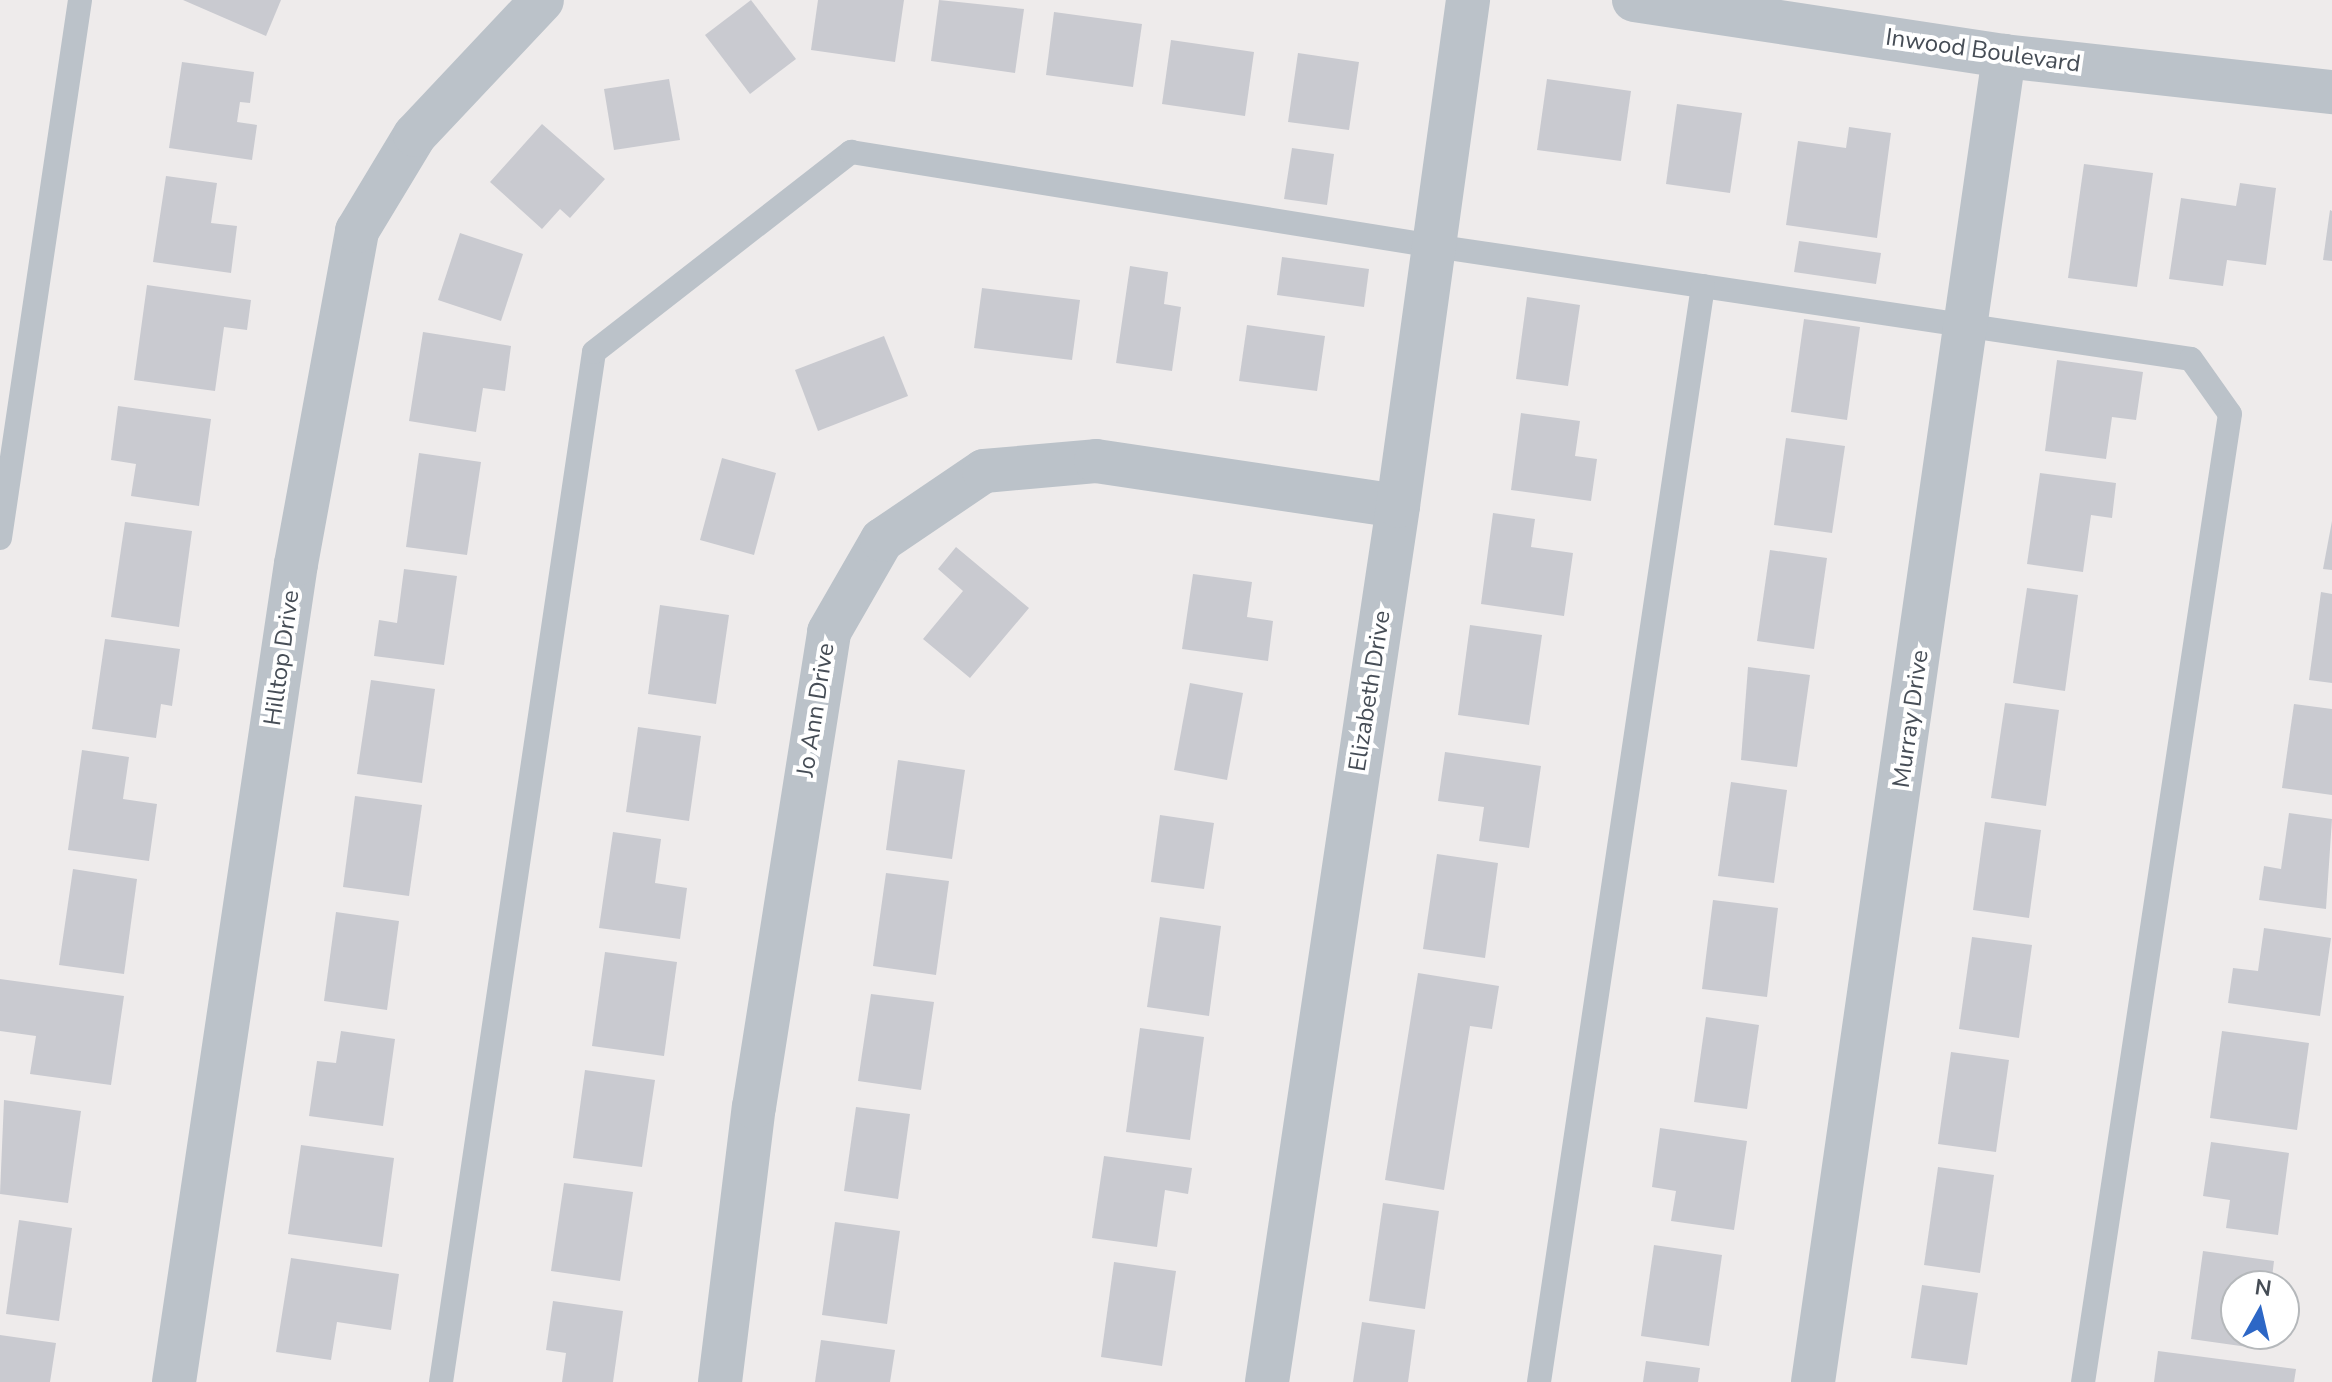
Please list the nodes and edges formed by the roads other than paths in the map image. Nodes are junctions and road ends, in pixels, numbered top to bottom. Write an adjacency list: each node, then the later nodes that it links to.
1 (80, 0): 11 (lane)
2 (542, 0): 12 (street, Hilltop Drive)
3 (1468, 0): 7 (street, Elizabeth Drive)
4 (1634, 0): 5 (street, Inwood Boulevard)
5 (2004, 56): 6 (street, Inwood Boulevard); 9 (street, Murray Drive)
6 (2332, 92)
7 (1434, 246): 8 (lane); 10 (street, Elizabeth Drive); 13 (lane)
8 (1703, 286): 9 (lane); 16 (lane)
9 (1967, 326): 17 (street, Murray Drive); 18 (lane)
10 (1398, 506): 14 (street, Jo Ann Drive); 15 (street, Elizabeth Drive)
11 (0, 538)
12 (174, 1382)
13 (441, 1382)
14 (720, 1382)
15 (1267, 1382)
16 (1539, 1382)
17 (1813, 1382)
18 (2083, 1382)

